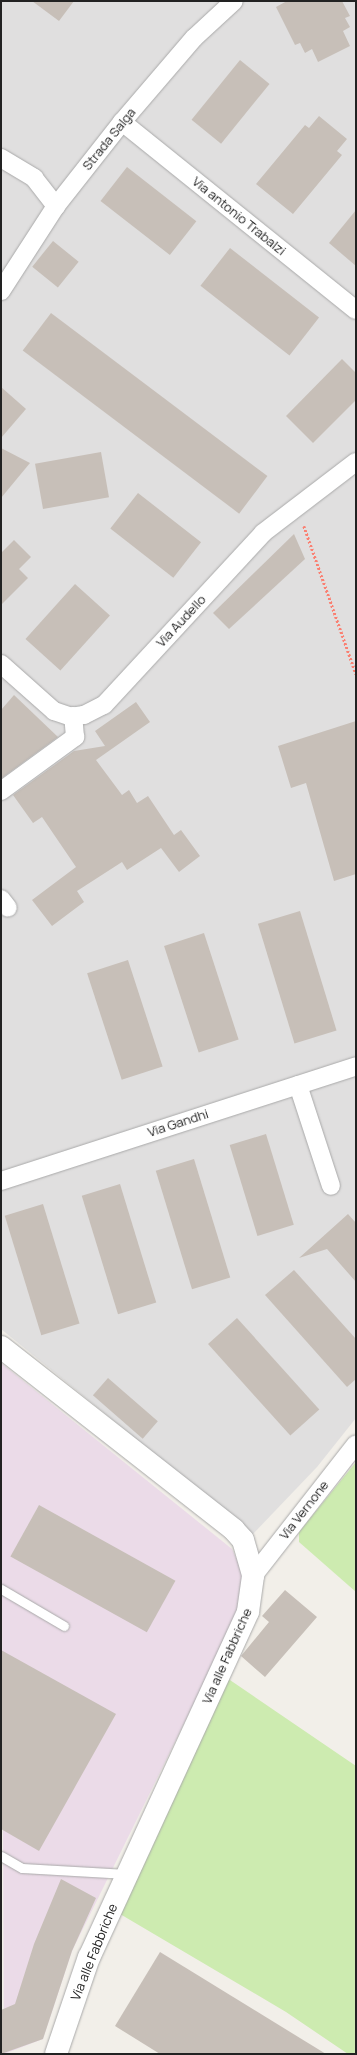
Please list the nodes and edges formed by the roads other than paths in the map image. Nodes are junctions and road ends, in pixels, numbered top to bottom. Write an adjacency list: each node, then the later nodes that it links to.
1 (234, 1): 2 (street, Strada Salga)
2 (122, 122): 4 (street, Strada Salga); 6 (street, Via antonio Trabalzi)
3 (1, 158): 4 (street)
4 (56, 206): 5 (street, Strada Salga)
5 (1, 291)
6 (356, 310)
7 (356, 462): 9 (street, Via Audello)
8 (1, 664): 9 (street)
9 (73, 716): 10 (street)
10 (1, 791)
11 (356, 1066): 12 (street, Via Gandhi)
12 (298, 1085): 13 (street, Via Gandhi); 14 (street)
13 (1, 1181)
14 (331, 1186)
15 (1, 1347): 17 (street, Via alle Fabbriche)
16 (356, 1444): 17 (street, Via Vernone)
17 (253, 1576): 21 (street, Via alle Fabbriche)
18 (1, 1589): 19 (lane)
19 (64, 1626)
20 (1, 1856): 21 (lane)
21 (127, 1874): 22 (street, Via alle Fabbriche)
22 (56, 2054)

